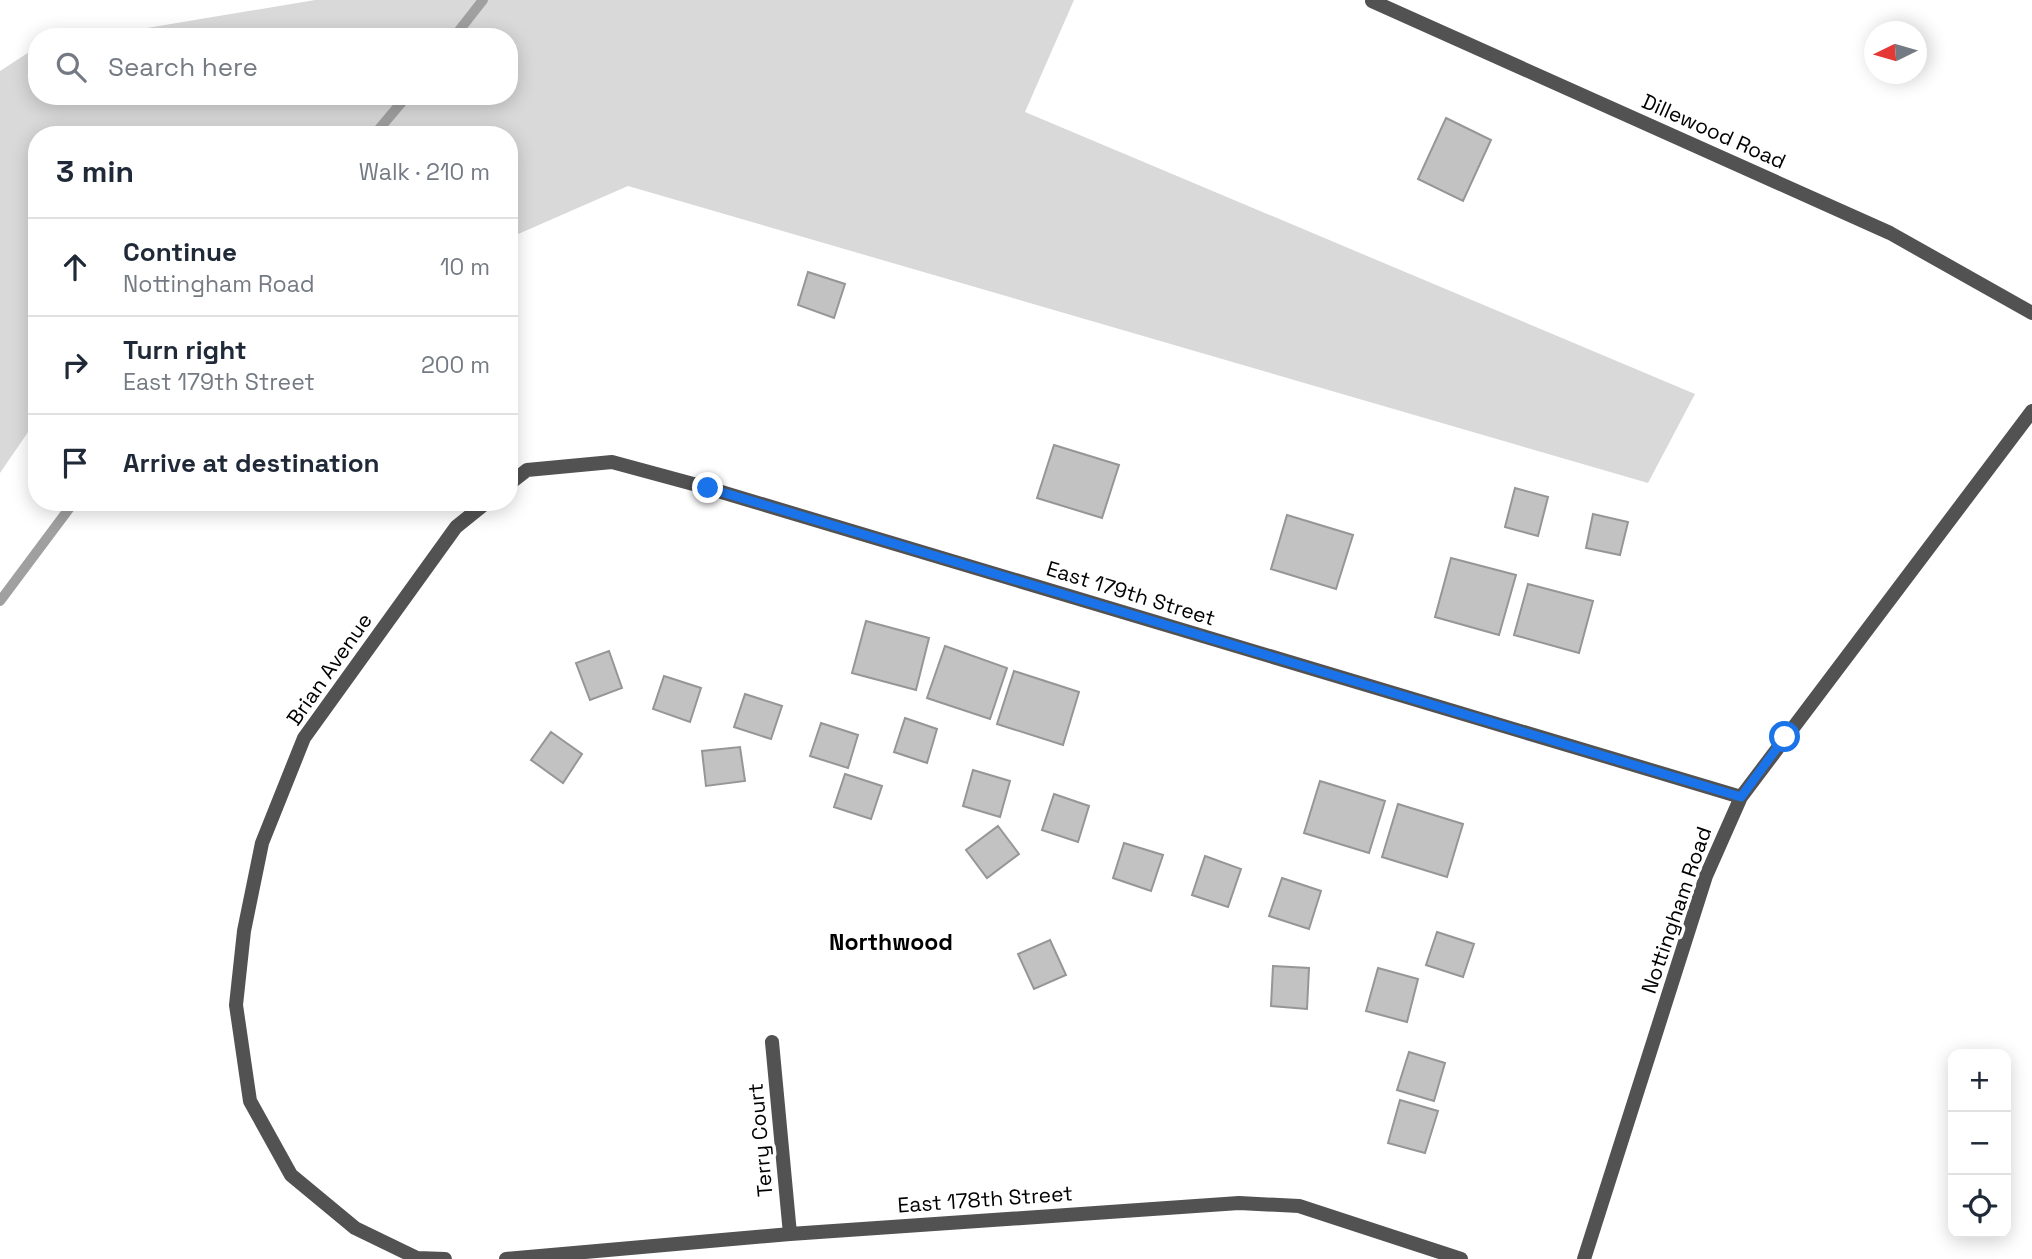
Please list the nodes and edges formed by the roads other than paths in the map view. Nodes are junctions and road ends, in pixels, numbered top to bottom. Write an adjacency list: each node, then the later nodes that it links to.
1 (1372, 1): 2 (street, Dillewood Road)
2 (2032, 313)
3 (2032, 411): 6 (street, Nottingham Road)
4 (518, 477): 6 (street, East 179th Street)
5 (476, 511): 9 (street, Brian Avenue)
6 (1741, 797): 12 (street, Nottingham Road)
7 (772, 1042): 8 (street, Terry Court)
8 (790, 1234): 10 (street, East 178th Street); 11 (street, East 178th Street)
9 (445, 1259)
10 (506, 1259)
11 (1461, 1259)
12 (1584, 1259)

